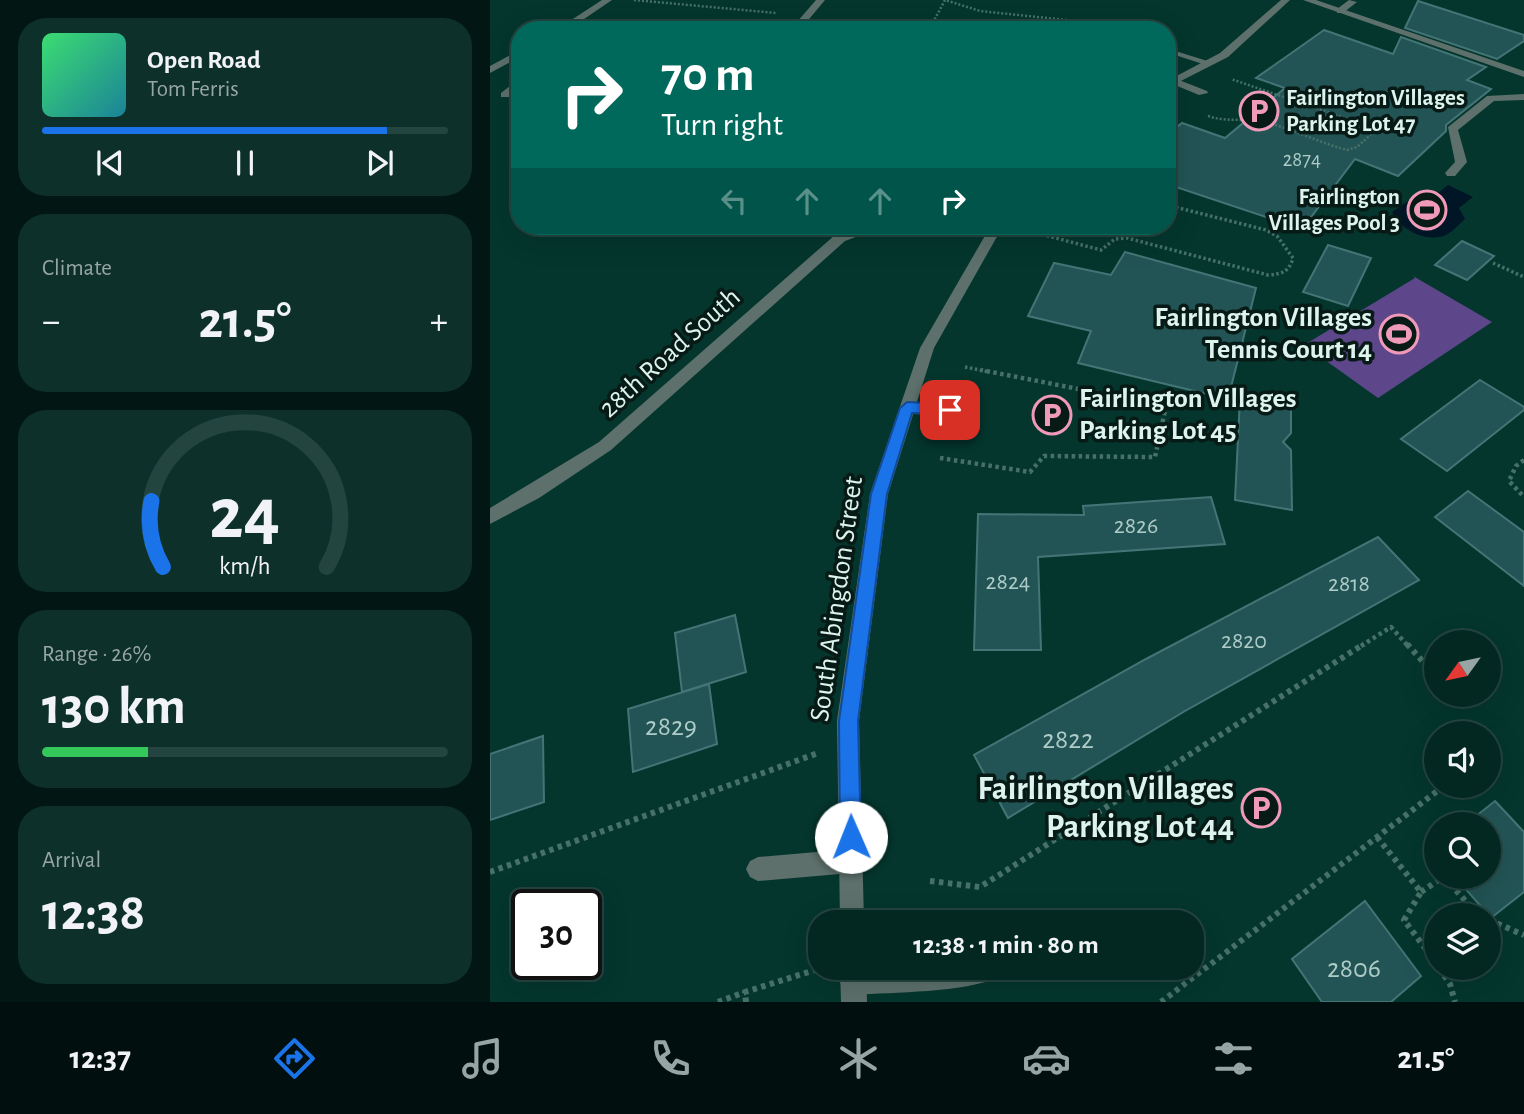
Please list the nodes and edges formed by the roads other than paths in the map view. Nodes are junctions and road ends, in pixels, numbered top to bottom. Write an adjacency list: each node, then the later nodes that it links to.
1 (608, 0): 7 (street)
2 (821, 0): 8 (street)
3 (1286, 0): 11 (street)
4 (1307, 0): 6 (street)
5 (1352, 2): 6 (street)
6 (1340, 10): 13 (street)
7 (575, 21)
8 (803, 21)
9 (1176, 51): 11 (street)
10 (511, 58): 12 (street)
11 (1209, 63): 14 (street)
12 (490, 70)
13 (1524, 74)
14 (1176, 80)
15 (1176, 85): 17 (street)
16 (511, 89): 18 (street)
17 (1203, 93)
18 (505, 95)
19 (1524, 97): 20 (street)
20 (1451, 173)
21 (850, 235): 25 (street, 28th Road South)
22 (990, 235): 23 (street, South Abingdon Street)
23 (907, 408): 24 (street); 26 (street, South Abingdon Street)
24 (965, 410)
25 (490, 517)
26 (851, 861): 27 (street); 28 (street, South Abingdon Street)
27 (758, 869)
28 (852, 910)
29 (894, 980): 30 (street)
30 (853, 984)

